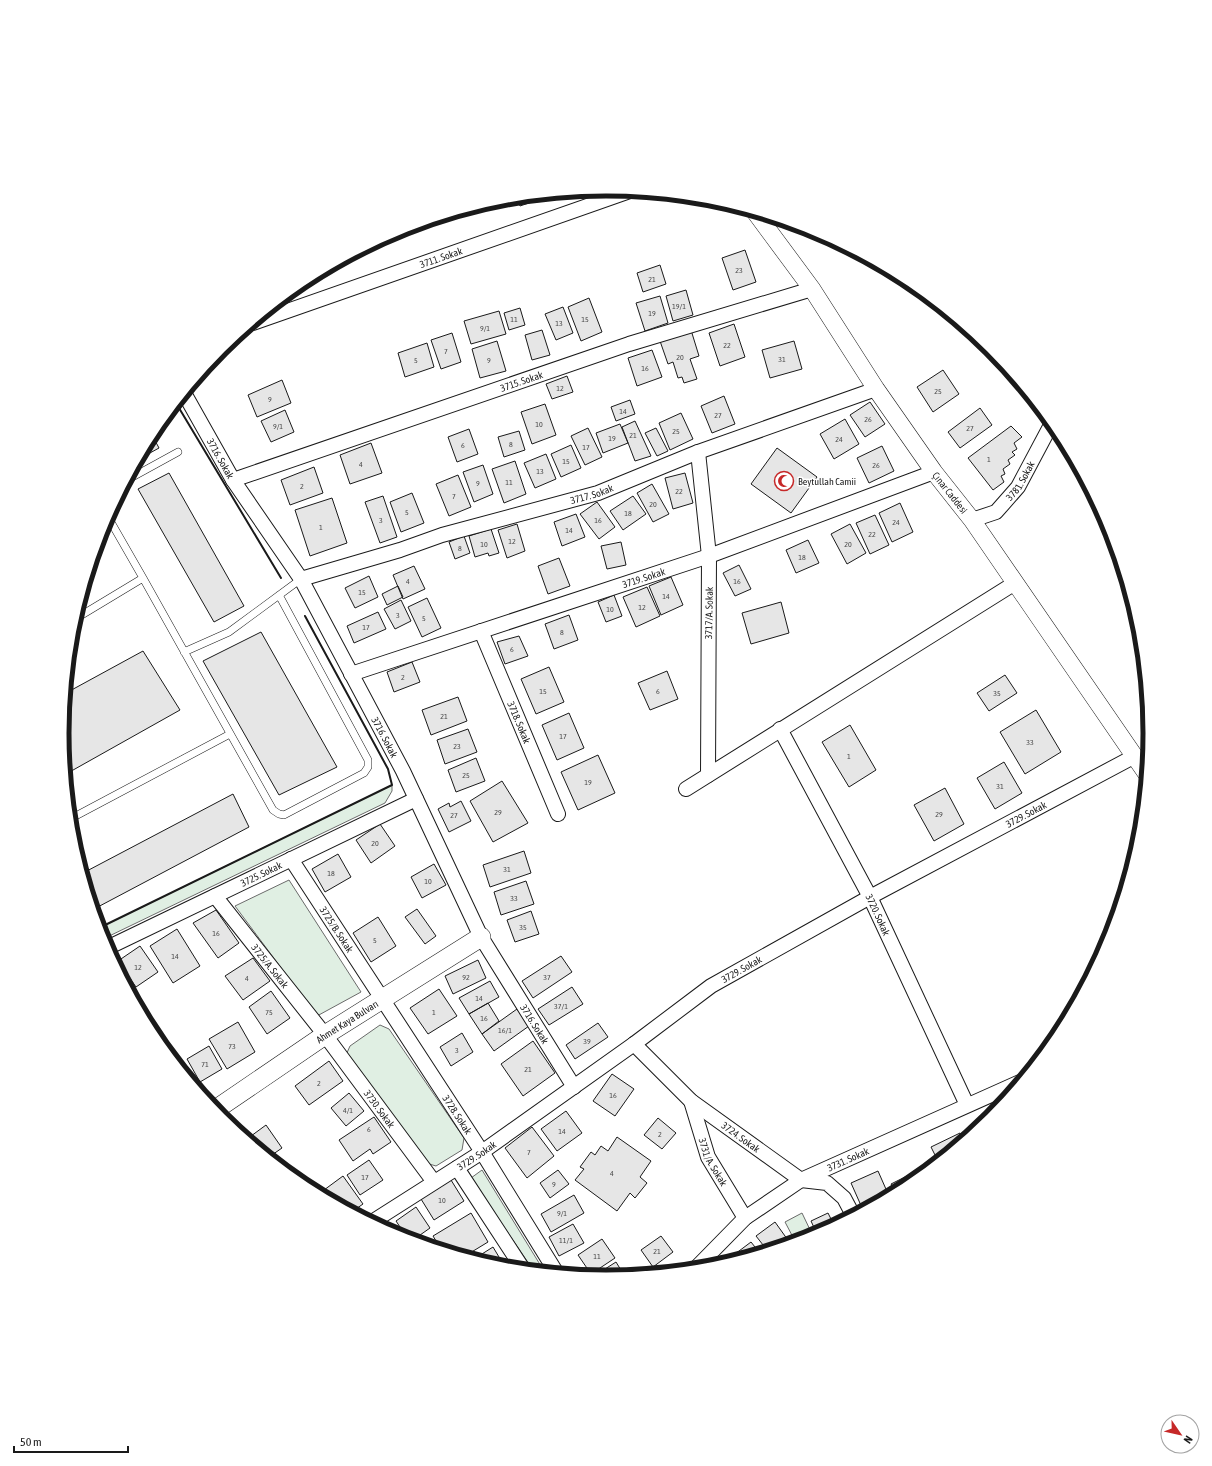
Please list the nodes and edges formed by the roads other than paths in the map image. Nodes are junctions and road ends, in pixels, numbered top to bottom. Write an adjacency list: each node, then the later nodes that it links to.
1 (615, 196): 4 (street, 3711. Sokak)
2 (760, 218): 3 (street, Çınar Caddesi)
3 (812, 289): 5 (street, Çınar Caddesi); 12 (street, 3715. Sokak)
4 (264, 319)
5 (876, 389): 9 (street, 3717. Sokak); 10 (street, Çınar Caddesi)
6 (187, 398): 12 (street, 3716. Sokak)
7 (1048, 430): 13 (street, 3781. Sokak)
8 (178, 452): 11 (lane)
9 (698, 452): 15 (street, 3717/A. Sokak); 17 (street, 3717. Sokak)
10 (934, 472): 13 (street, Çınar Caddesi); 15 (street, 3719. Sokak)
11 (134, 476)
12 (233, 480): 17 (street, 3716. Sokak)
13 (972, 520): 18 (street, Çınar Caddesi)
14 (112, 523): 16 (lane)
15 (710, 556): 21 (street, 3719. Sokak); 28 (street, 3717/A. Sokak)
16 (143, 578): 20 (lane); 22 (lane)
17 (301, 579): 19 (lane); 23 (street, 3716. Sokak)
18 (1015, 583): 24 (street); 26 (street, Çınar Caddesi)
19 (279, 595): 22 (lane); 25 (lane)
20 (82, 615)
21 (481, 630): 23 (street, 3719. Sokak); 31 (street, 3718. Sokak)
22 (184, 652): 25 (lane)
23 (351, 674): 30 (street, 3716. Sokak)
24 (780, 730): 28 (street); 35 (street, 3720. Sokak)
25 (230, 734): 32 (lane)
26 (1135, 756): 27 (street, Çınar Caddesi); 35 (street, 3729. Sokak)
27 (1142, 767)
28 (708, 775): 29 (street)
29 (686, 789)
30 (416, 799): 33 (street, 3725. Sokak); 36 (street, 3716. Sokak)
31 (558, 814)
32 (76, 816)
33 (291, 859): 34 (street, 3725. Sokak); 38 (street, 3725/B. Sokak)
34 (215, 896): 37 (street, 3725. Sokak); 39 (street, 3725/A. Sokak)
35 (870, 897): 40 (street, 3729. Sokak); 44 (street, 3720. Sokak)
36 (481, 937): 38 (main road, Ahmet Kaya Bulvarı); 42 (street, 3716. Sokak)
37 (113, 945)
38 (382, 1000): 39 (main road, Ahmet Kaya Bulvarı); 46 (street, 3728. Sokak)
39 (325, 1036): 45 (main road, Ahmet Kaya Bulvarı); 49 (street, 3730. Sokak)
40 (634, 1044): 42 (street, 3729. Sokak); 43 (street, 3724. Sokak)
41 (1011, 1086): 44 (street, 3731. Sokak)
42 (574, 1087): 46 (street, 3729. Sokak)
43 (691, 1101): 48 (street, 3724. Sokak); 51 (street, 3731/A. Sokak)
44 (967, 1105): 48 (street, 3731. Sokak)
45 (220, 1107)
46 (482, 1152): 47 (street, 3729. Sokak); 55 (street, 3728. Sokak)
47 (457, 1168): 49 (street, 3729. Sokak); 54 (street)
48 (801, 1180): 50 (street, 3724. Sokak); 51 (street, 3731. Sokak)
49 (434, 1182): 52 (street, 3729. Sokak)
50 (851, 1211)
51 (745, 1218): 53 (street, 3731. Sokak)
52 (377, 1219)
53 (703, 1261)
54 (520, 1263)
55 (553, 1267)

